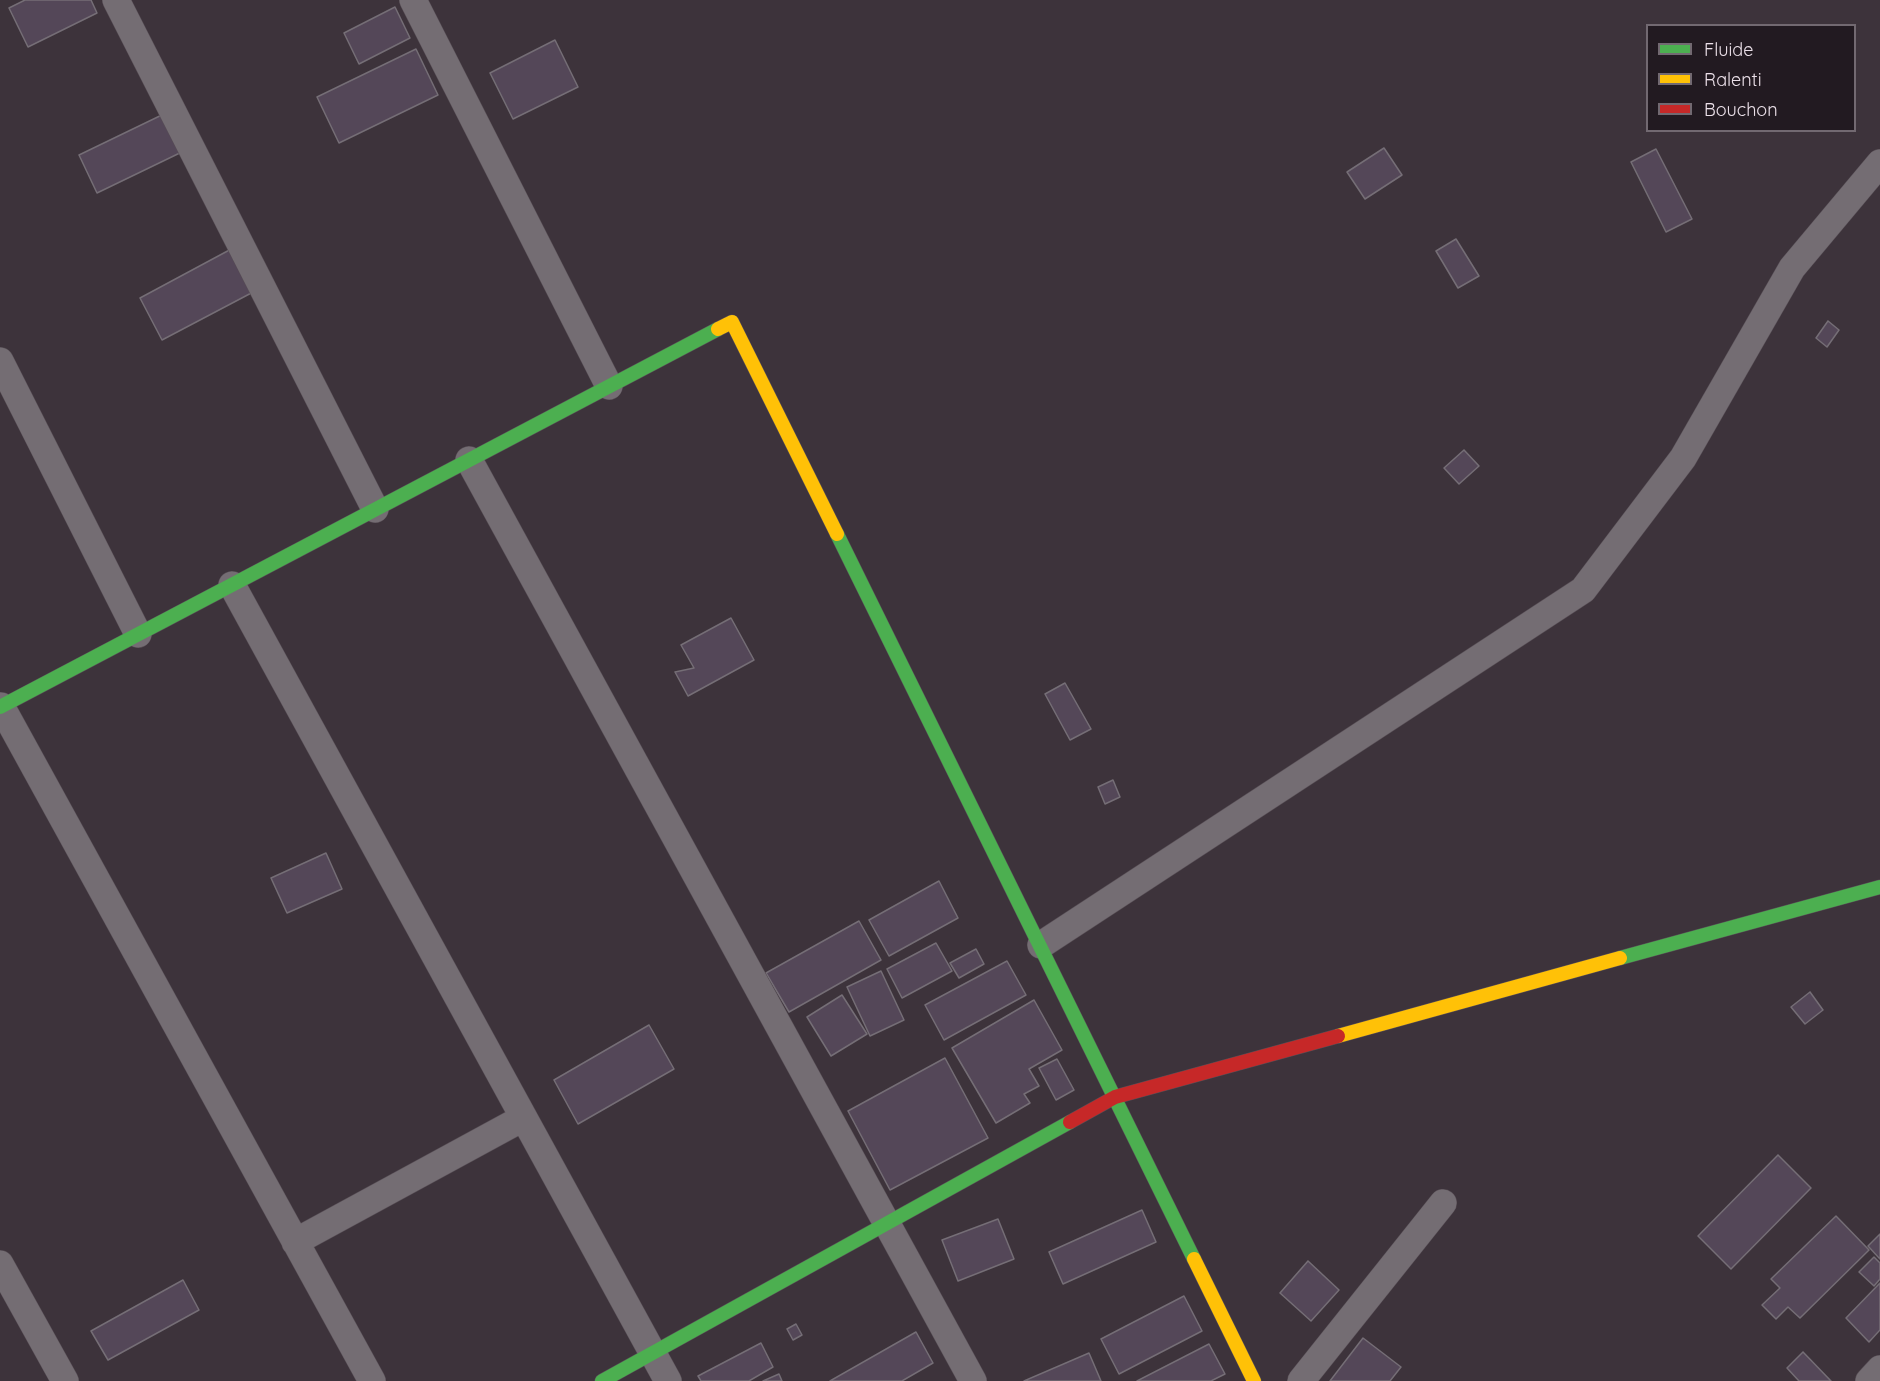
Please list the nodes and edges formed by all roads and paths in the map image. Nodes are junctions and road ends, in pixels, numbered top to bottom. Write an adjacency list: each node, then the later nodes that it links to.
1 (116, 0): 7 (street)
2 (413, 0): 5 (street)
3 (1880, 163): 12 (street)
4 (0, 361): 9 (street)
5 (609, 386): 6 (street); 12 (street)
6 (469, 460): 7 (street); 16 (street)
7 (375, 509): 8 (street)
8 (232, 585): 9 (street); 14 (street)
9 (138, 634): 10 (street)
10 (0, 707): 17 (street)
11 (1880, 887): 13 (street)
12 (1041, 945): 13 (street)
13 (1115, 1096): 16 (street); 26 (street)
14 (524, 1118): 17 (street); 19 (street)
15 (1443, 1203): 27 (street)
16 (887, 1223): 19 (street); 25 (street)
17 (295, 1242): 22 (street)
18 (0, 1264): 21 (street)
19 (653, 1353): 23 (street); 24 (street)
20 (1880, 1369): 28 (street)
21 (65, 1381)
22 (372, 1381)
23 (602, 1381)
24 (668, 1381)
25 (973, 1381)
26 (1254, 1381)
27 (1301, 1381)
28 (1869, 1381)

